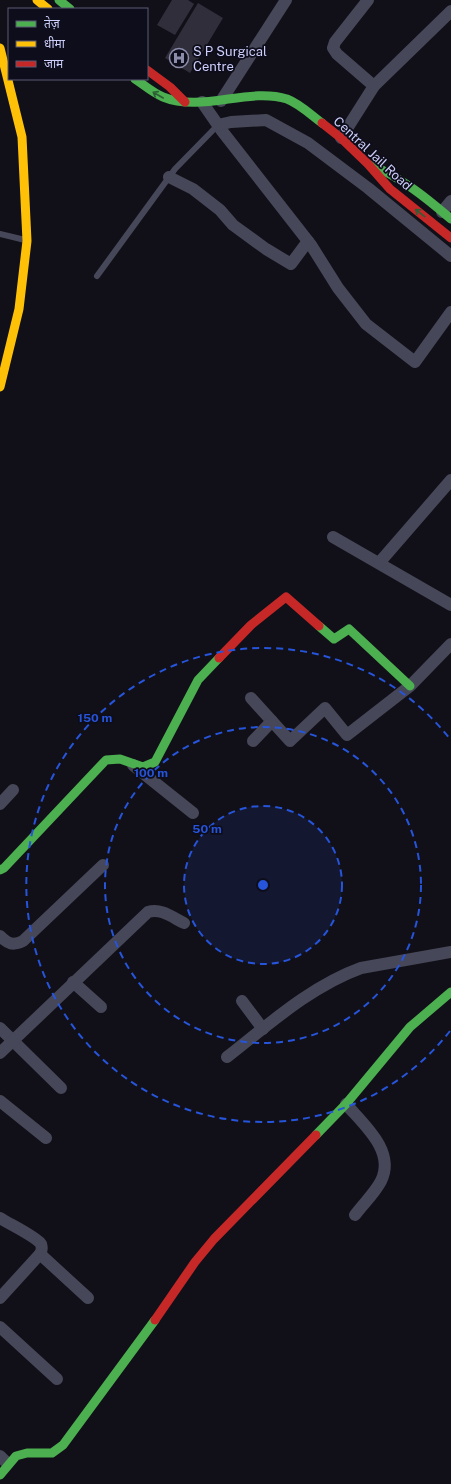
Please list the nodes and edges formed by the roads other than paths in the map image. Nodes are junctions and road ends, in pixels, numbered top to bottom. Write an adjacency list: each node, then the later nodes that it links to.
1 (38, 0): 5 (street)
2 (59, 0): 6 (street)
3 (286, 0): 12 (street)
4 (368, 0): 11 (street)
5 (47, 8)
6 (69, 8)
7 (451, 11): 11 (street)
8 (0, 48): 23 (street)
9 (148, 71): 13 (street)
10 (136, 80): 13 (street, Central Jail Road, one-way to 10)
11 (374, 86): 16 (street)
12 (221, 101): 14 (street, Central Jail Road); 16 (street, Central Jail Road)
13 (185, 102): 14 (street, Central Jail Road)
14 (202, 102): 15 (street)
15 (218, 125): 18 (lane); 24 (street); 25 (street)
16 (342, 138): 17 (street, Central Jail Road)
17 (368, 164): 20 (street); 22 (street, Central Jail Road, one-way to 17)
18 (169, 177): 24 (street); 26 (lane)
19 (451, 201): 20 (street)
20 (447, 216)
21 (0, 234): 23 (lane)
22 (451, 238)
23 (27, 241): 28 (street)
24 (308, 241): 27 (street)
25 (451, 256)
26 (97, 276)
27 (451, 312)
28 (0, 387)
29 (451, 480): 31 (street)
30 (333, 537): 31 (street)
31 (379, 563): 32 (street)
32 (451, 606)
33 (451, 644): 34 (street)
34 (410, 686): 36 (street); 38 (street)
35 (251, 698): 36 (street)
36 (272, 721): 37 (street)
37 (253, 741)
38 (133, 766): 41 (street); 43 (street)
39 (13, 790): 40 (street)
40 (0, 804)
41 (193, 813)
42 (103, 866): 45 (street)
43 (0, 870)
44 (184, 923): 47 (street)
45 (0, 936)
46 (451, 952): 52 (street)
47 (73, 982): 50 (street); 53 (street)
48 (451, 992): 58 (street)
49 (242, 1001): 52 (street)
50 (101, 1008)
51 (0, 1028): 53 (street)
52 (263, 1029): 55 (street)
53 (12, 1041): 54 (street); 56 (street)
54 (0, 1053)
55 (227, 1057)
56 (61, 1088)
57 (0, 1101): 59 (street)
58 (346, 1104): 60 (street); 67 (street)
59 (46, 1138)
60 (355, 1215)
61 (0, 1218): 62 (street)
62 (40, 1254): 63 (street); 64 (street)
63 (0, 1298)
64 (88, 1298)
65 (0, 1327): 66 (street)
66 (57, 1379)
67 (4, 1459): 68 (street)
68 (0, 1475)

